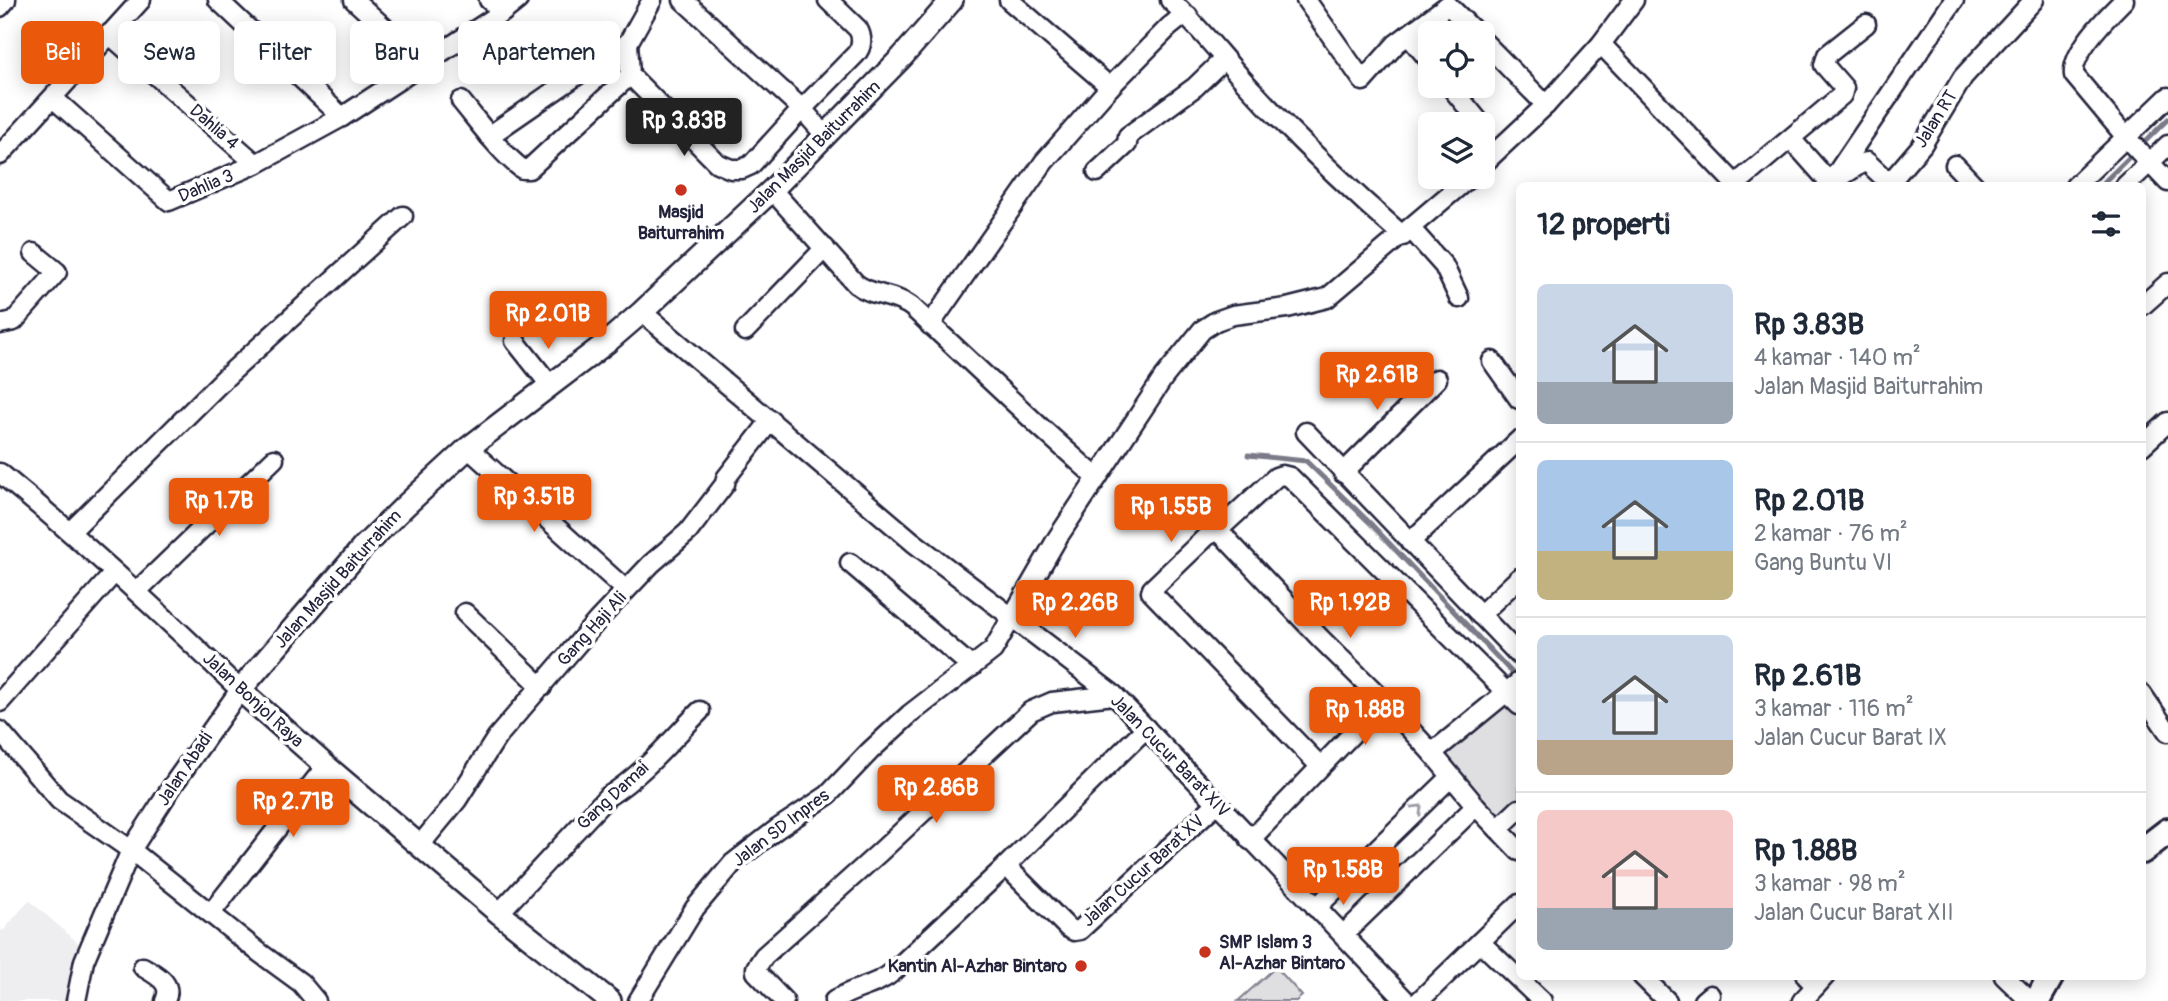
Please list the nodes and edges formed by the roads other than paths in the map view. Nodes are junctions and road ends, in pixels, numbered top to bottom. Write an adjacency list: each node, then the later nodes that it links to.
1 (6, 0): 18 (street)
2 (141, 0): 25 (street)
3 (218, 0): 43 (street)
4 (354, 0): 20 (street)
5 (518, 0): 17 (street, Dahlia 3)
6 (652, 0): 27 (street)
7 (683, 0): 41 (street)
8 (828, 0): 41 (street)
9 (952, 0): 44 (street, Jalan Masjid Baiturrahim)
10 (1009, 0): 35 (street)
11 (1170, 0): 19 (street)
12 (1306, 0): 26 (street)
13 (1634, 0): 28 (street)
14 (1954, 0): 60 (street)
15 (2034, 0): 61 (street, Jalan RT)
16 (2124, 0): 47 (street)
17 (496, 6): 30 (street, Dahlia 3)
18 (0, 7)
19 (1188, 16): 32 (street); 35 (street)
20 (377, 21)
21 (1427, 21): 22 (street)
22 (1464, 21)
23 (1866, 24): 46 (street)
24 (1418, 28): 26 (street)
25 (109, 34): 37 (street); 54 (street, Dahlia 4)
26 (1408, 35): 29 (street)
27 (628, 43): 33 (street); 45 (street)
28 (1601, 44): 40 (street); 57 (street)
29 (1418, 47)
30 (444, 48)
31 (1495, 53): 40 (street)
32 (1224, 59): 56 (street); 69 (street)
33 (630, 75): 41 (street); 45 (street)
34 (393, 84): 43 (street, Dahlia 3)
35 (1110, 87): 77 (street)
36 (2168, 97): 47 (street)
37 (53, 98): 50 (street); 54 (street, Dahlia 3)
38 (1460, 98): 42 (street)
39 (461, 101): 45 (street)
40 (1546, 105): 51 (street)
41 (802, 109): 44 (street)
42 (1471, 112)
43 (342, 117): 54 (street, Dahlia 3)
44 (825, 135): 67 (street, Jalan Masjid Baiturrahim)
45 (489, 136)
46 (1791, 139): 58 (street); 59 (street)
47 (2128, 140): 53 (street); 63 (street)
48 (1495, 142): 51 (street)
49 (2168, 145): 53 (street)
50 (2, 148)
51 (1500, 148): 52 (street)
52 (1495, 153)
53 (2146, 160): 64 (street); 65 (street)
54 (256, 163)
55 (1955, 165): 62 (street)
56 (1097, 172)
57 (1733, 182)
58 (1740, 182)
59 (1827, 182)
60 (1830, 182)
61 (1832, 182)
62 (1971, 182)
63 (2080, 182)
64 (2128, 182)
65 (2168, 182)
66 (1456, 189): 69 (street, Jalan SD Inpres)
67 (772, 190): 70 (street); 75 (street, Jalan Masjid Baiturrahim)
68 (403, 216): 95 (street)
69 (1407, 232): 73 (street); 93 (street, Jalan SD Inpres)
70 (825, 248): 77 (street); 78 (street)
71 (34, 253): 76 (street)
72 (2168, 283): 74 (street)
73 (1459, 298)
74 (2146, 302)
75 (642, 312): 82 (street, Jalan Masjid Baiturrahim); 84 (street, Jalan Cucur Barat XIV)
76 (0, 324)
77 (930, 325): 93 (street)
78 (745, 331)
79 (515, 341): 82 (street)
80 (1492, 361): 83 (street)
81 (1437, 379): 92 (street)
82 (550, 385): 89 (street, Jalan Masjid Baiturrahim)
83 (1516, 395)
84 (771, 420): 101 (street, Gang Haji Ali); 104 (street, Jalan Cucur Barat XIV)
85 (2168, 422): 87 (street)
86 (1306, 432): 92 (street)
87 (2146, 442)
88 (1516, 443): 96 (street)
89 (468, 448): 101 (street); 108 (street, Jalan Masjid Baiturrahim)
90 (274, 458): 100 (street)
91 (0, 472): 95 (street, Jalan Bonjol Raya)
92 (1343, 473): 96 (street)
93 (1097, 478): 104 (street, Jalan SD Inpres)
94 (1219, 530): 109 (street); 112 (street); 120 (street)
95 (71, 531): 98 (street, Jalan Bonjol Raya)
96 (1410, 542): 103 (street)
97 (850, 563): 106 (street)
98 (114, 573): 100 (street, Jalan Bonjol Raya); 113 (street)
99 (1516, 581): 103 (street)
100 (137, 590): 108 (street, Jalan Bonjol Raya)
101 (626, 590): 107 (street, Gang Haji Ali)
102 (465, 613): 107 (street)
103 (1480, 615): 105 (street)
104 (1012, 616): 106 (street, Jalan SD Inpres); 110 (street, Jalan Cucur Barat XIV)
105 (1516, 652)
106 (972, 667): 150 (street, Jalan SD Inpres)
107 (542, 687): 128 (street, Gang Haji Ali)
108 (240, 690): 119 (street, Jalan Bonjol Raya); 131 (street, Jalan Abadi)
109 (1514, 692): 118 (street)
110 (1114, 695): 115 (street, Jalan Cucur Barat XIV); 151 (street)
111 (2146, 700): 117 (street)
112 (1384, 701): 118 (street); 120 (street)
113 (0, 702)
114 (700, 711): 136 (street, Gang Damai)
115 (1146, 728): 122 (street, Jalan Cucur Barat XIV); 132 (street)
116 (0, 732): 131 (street)
117 (2168, 732)
118 (1432, 753): 121 (street)
119 (326, 766): 128 (street, Jalan Bonjol Raya); 135 (street)
120 (1320, 766): 127 (street)
121 (1451, 777): 123 (street); 134 (street, one-way to 121)
122 (1216, 804): 127 (street, Jalan Cucur Barat XIV); 132 (street, Jalan Cucur Barat XV)
123 (1476, 806): 125 (street); 137 (street)
124 (1516, 812): 125 (street)
125 (1498, 829): 129 (street)
126 (2168, 831): 130 (main road)
127 (1250, 840): 134 (street, Jalan Cucur Barat XIV)
128 (420, 845): 136 (street, Jalan Bonjol Raya)
129 (1516, 848)
130 (2146, 848)
131 (131, 850): 135 (street); 147 (street, Jalan Abadi)
132 (1006, 866): 152 (street)
133 (1516, 907): 138 (street)
134 (1316, 908): 137 (street, Jalan Cucur Barat XIV)
135 (211, 913): 149 (street)
136 (499, 913): 146 (street, Jalan Bonjol Raya)
137 (1344, 934): 153 (street, Jalan Cucur Barat XIV)
138 (1480, 942): 140 (street); 154 (street)
139 (143, 967): 148 (street)
140 (1516, 976)
141 (1520, 980): 155 (street)
142 (1646, 980): 156 (street)
143 (1816, 980): 157 (street)
144 (2008, 980): 158 (street)
145 (2049, 980): 159 (main road)
146 (596, 997)
147 (76, 1001)
148 (165, 1001)
149 (316, 1001)
150 (638, 1001)
151 (784, 1001)
152 (834, 1001)
153 (1406, 1001)
154 (1419, 1001)
155 (1542, 1001)
156 (1667, 1001)
157 (1802, 1001)
158 (2030, 1001)
159 (2037, 1001)

